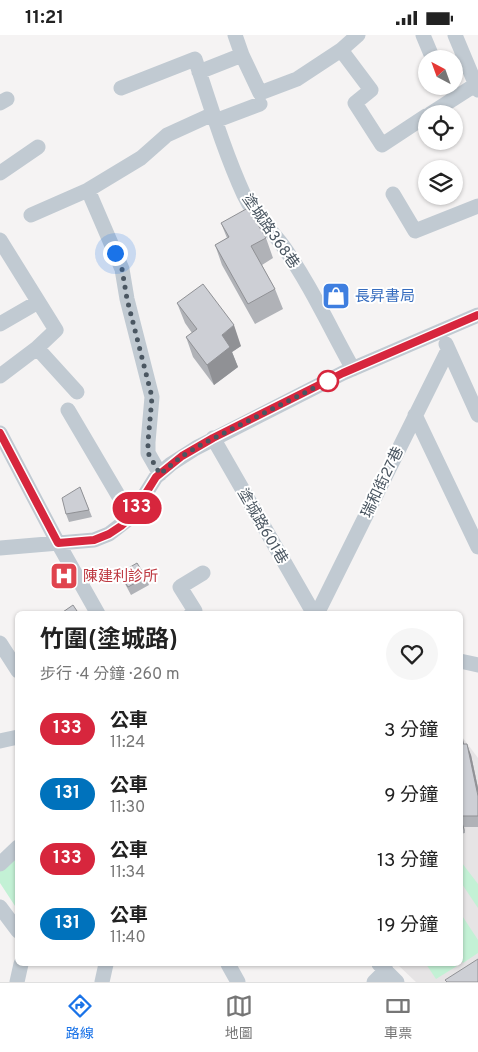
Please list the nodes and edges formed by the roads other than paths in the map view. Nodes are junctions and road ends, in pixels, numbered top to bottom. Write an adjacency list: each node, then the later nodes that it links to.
1 (235, 35): 7 (street)
2 (358, 35): 5 (street)
3 (423, 35): 6 (street)
4 (455, 35): 9 (street)
5 (341, 50): 7 (street); 14 (street)
6 (429, 50)
7 (242, 55): 8 (street)
8 (197, 65): 10 (street); 13 (street, 塗城路368巷)
9 (477, 86): 12 (street)
10 (120, 88)
11 (260, 104): 13 (street)
12 (445, 105)
13 (214, 118): 17 (street); 28 (street, 塗城路368巷)
14 (418, 121)
15 (38, 147): 16 (street)
16 (0, 173)
17 (88, 190): 20 (street); 36 (street)
18 (393, 194): 19 (street)
19 (478, 206)
20 (31, 215)
21 (2, 246): 22 (street)
22 (38, 302): 24 (street); 26 (street)
23 (478, 315): 25 (street)
24 (0, 324)
25 (440, 331): 27 (street); 28 (street)
26 (37, 348): 29 (street); 30 (street)
27 (448, 349): 32 (street, 瑞和街27巷); 33 (street)
28 (353, 369): 35 (street)
29 (0, 376)
30 (78, 392)
31 (68, 409): 37 (street)
32 (415, 415): 39 (street); 45 (street, 瑞和街27巷)
33 (478, 415)
34 (0, 433): 38 (street)
35 (213, 438): 36 (street); 44 (street, 塗城路601巷)
36 (160, 474): 37 (street)
37 (131, 517): 38 (street)
38 (58, 543): 40 (street); 42 (street)
39 (478, 547)
40 (0, 548)
41 (202, 573): 43 (street)
42 (96, 611)
43 (195, 611)
44 (313, 611)
45 (317, 611)
46 (0, 643): 49 (street)
47 (463, 662): 48 (street)
48 (478, 665)
49 (15, 666)
50 (15, 738): 51 (street)
51 (0, 741)
52 (15, 850): 53 (street)
53 (0, 864)
54 (0, 907): 55 (street)
55 (15, 927)
56 (21, 966): 60 (street)
57 (106, 966): 61 (street)
58 (229, 966): 62 (street)
59 (382, 967): 63 (street); 64 (street)
60 (17, 982)
61 (102, 982)
62 (238, 982)
63 (374, 982)
64 (397, 982)

